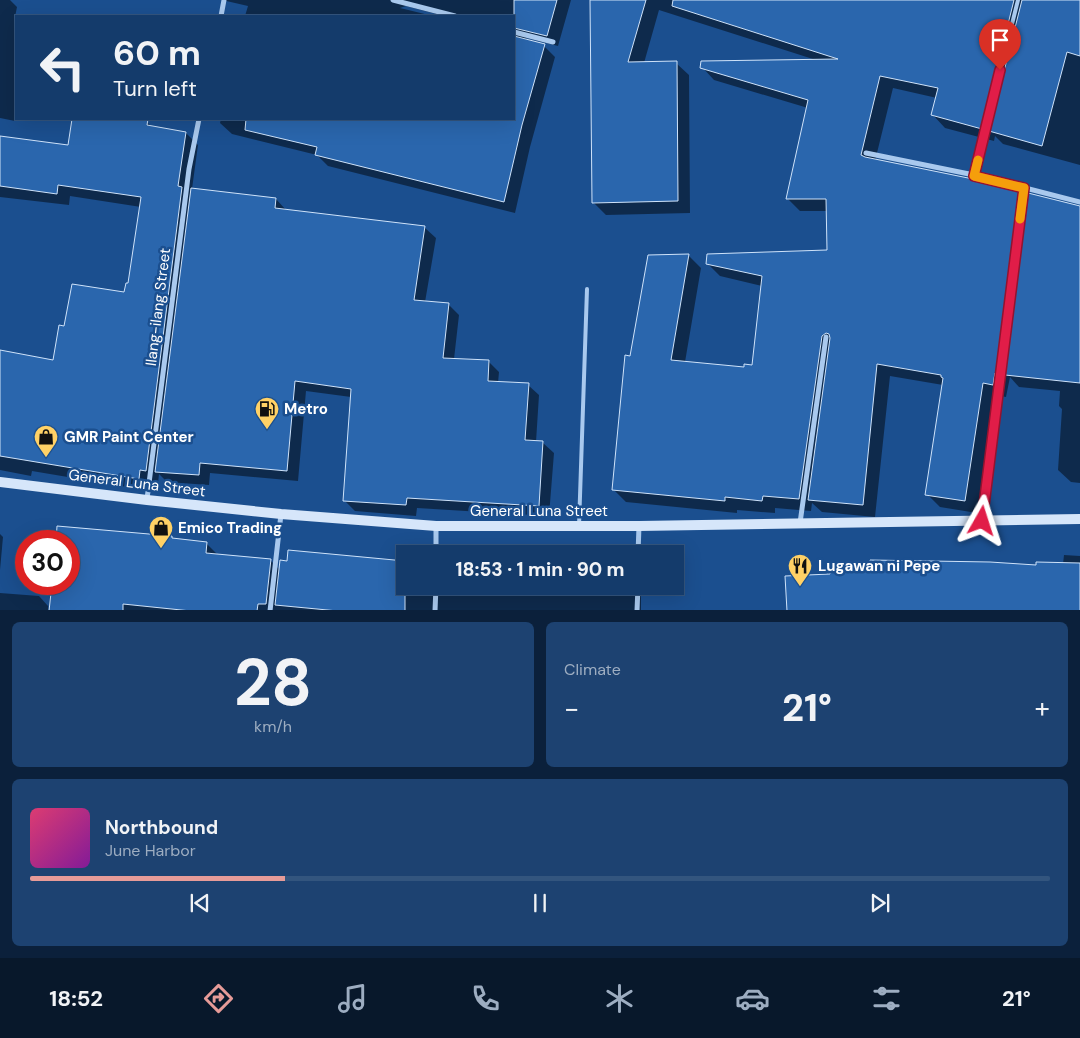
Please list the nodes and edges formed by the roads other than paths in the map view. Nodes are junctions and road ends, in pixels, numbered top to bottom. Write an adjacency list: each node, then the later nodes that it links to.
1 (224, 0): 4 (street)
2 (393, 0): 5 (street)
3 (1018, 0): 10 (lane)
4 (221, 15)
5 (451, 15)
6 (515, 32): 7 (street)
7 (554, 42)
8 (199, 120): 16 (street, Ilang-ilang Street)
9 (866, 153): 10 (street)
10 (974, 176): 11 (street)
11 (1024, 188): 12 (street); 19 (street)
12 (1080, 202)
13 (587, 288): 22 (lane)
14 (826, 337): 20 (street)
15 (0, 482): 16 (main road, General Luna Street)
16 (146, 500): 17 (main road, General Luna Street)
17 (281, 514): 21 (main road, General Luna Street); 28 (street)
18 (1080, 519): 19 (main road, General Luna Street)
19 (982, 521): 20 (main road, General Luna Street)
20 (800, 524): 23 (main road, General Luna Street)
21 (436, 526): 22 (main road, General Luna Street); 24 (street)
22 (579, 526): 23 (main road, General Luna Street)
23 (639, 526): 25 (street)
24 (436, 545)
25 (638, 545)
26 (436, 595): 29 (street)
27 (638, 595): 30 (street)
28 (270, 610)
29 (435, 610)
30 (637, 610)

